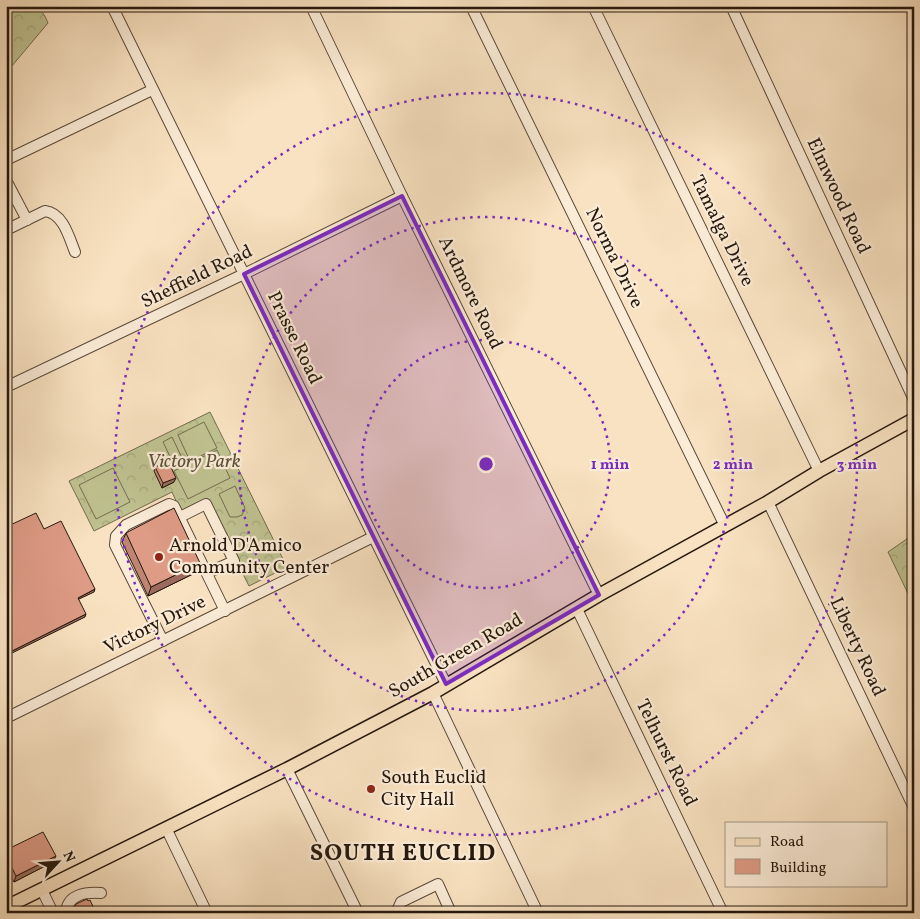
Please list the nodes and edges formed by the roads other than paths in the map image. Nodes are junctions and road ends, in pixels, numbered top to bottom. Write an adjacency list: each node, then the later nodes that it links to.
1 (112, 6): 8 (street, Prasse Road)
2 (311, 6): 11 (street, Ardmore Road)
3 (471, 6): 22 (street, Norma Drive)
4 (593, 6): 19 (street, Tamalga Drive)
5 (731, 6): 17 (street, Elmwood Road)
6 (912, 6): 7 (street)
7 (914, 11)
8 (152, 90): 9 (street); 15 (street, Prasse Road)
9 (6, 160)
10 (6, 180): 12 (street)
11 (402, 196): 15 (street, Sheffield Road); 25 (street, Ardmore Road)
12 (26, 220): 13 (street); 14 (street)
13 (6, 230)
14 (75, 252)
15 (244, 274): 16 (street, Sheffield Road); 23 (street, Prasse Road)
16 (6, 387)
17 (914, 400)
18 (914, 419): 19 (main road, South Green Road)
19 (819, 471): 20 (main road, South Green Road)
20 (768, 502): 22 (main road, South Green Road); 33 (street, Liberty Road)
21 (180, 517): 24 (street); 24 (street); 28 (street)
22 (725, 526): 25 (main road, South Green Road)
23 (374, 537): 27 (street, Victory Drive); 29 (street, Prasse Road)
24 (207, 574): 27 (street)
25 (599, 595): 26 (main road, South Green Road)
26 (576, 609): 29 (main road, South Green Road); 45 (street, Telhurst Road)
27 (225, 610): 28 (street, Victory Drive)
28 (164, 641): 31 (street, Victory Drive)
29 (446, 684): 30 (main road, South Green Road)
30 (433, 693): 32 (main road, South Green Road); 44 (street)
31 (6, 718)
32 (287, 769): 34 (main road, South Green Road); 41 (street)
33 (914, 808)
34 (166, 828): 35 (main road, South Green Road); 40 (street)
35 (42, 890): 37 (main road, South Green Road); 38 (street)
36 (101, 893): 39 (street)
37 (6, 907)
38 (53, 913)
39 (66, 913)
40 (207, 913)
41 (358, 913)
42 (396, 913): 43 (street)
43 (451, 913)
44 (538, 913)
45 (723, 913)

